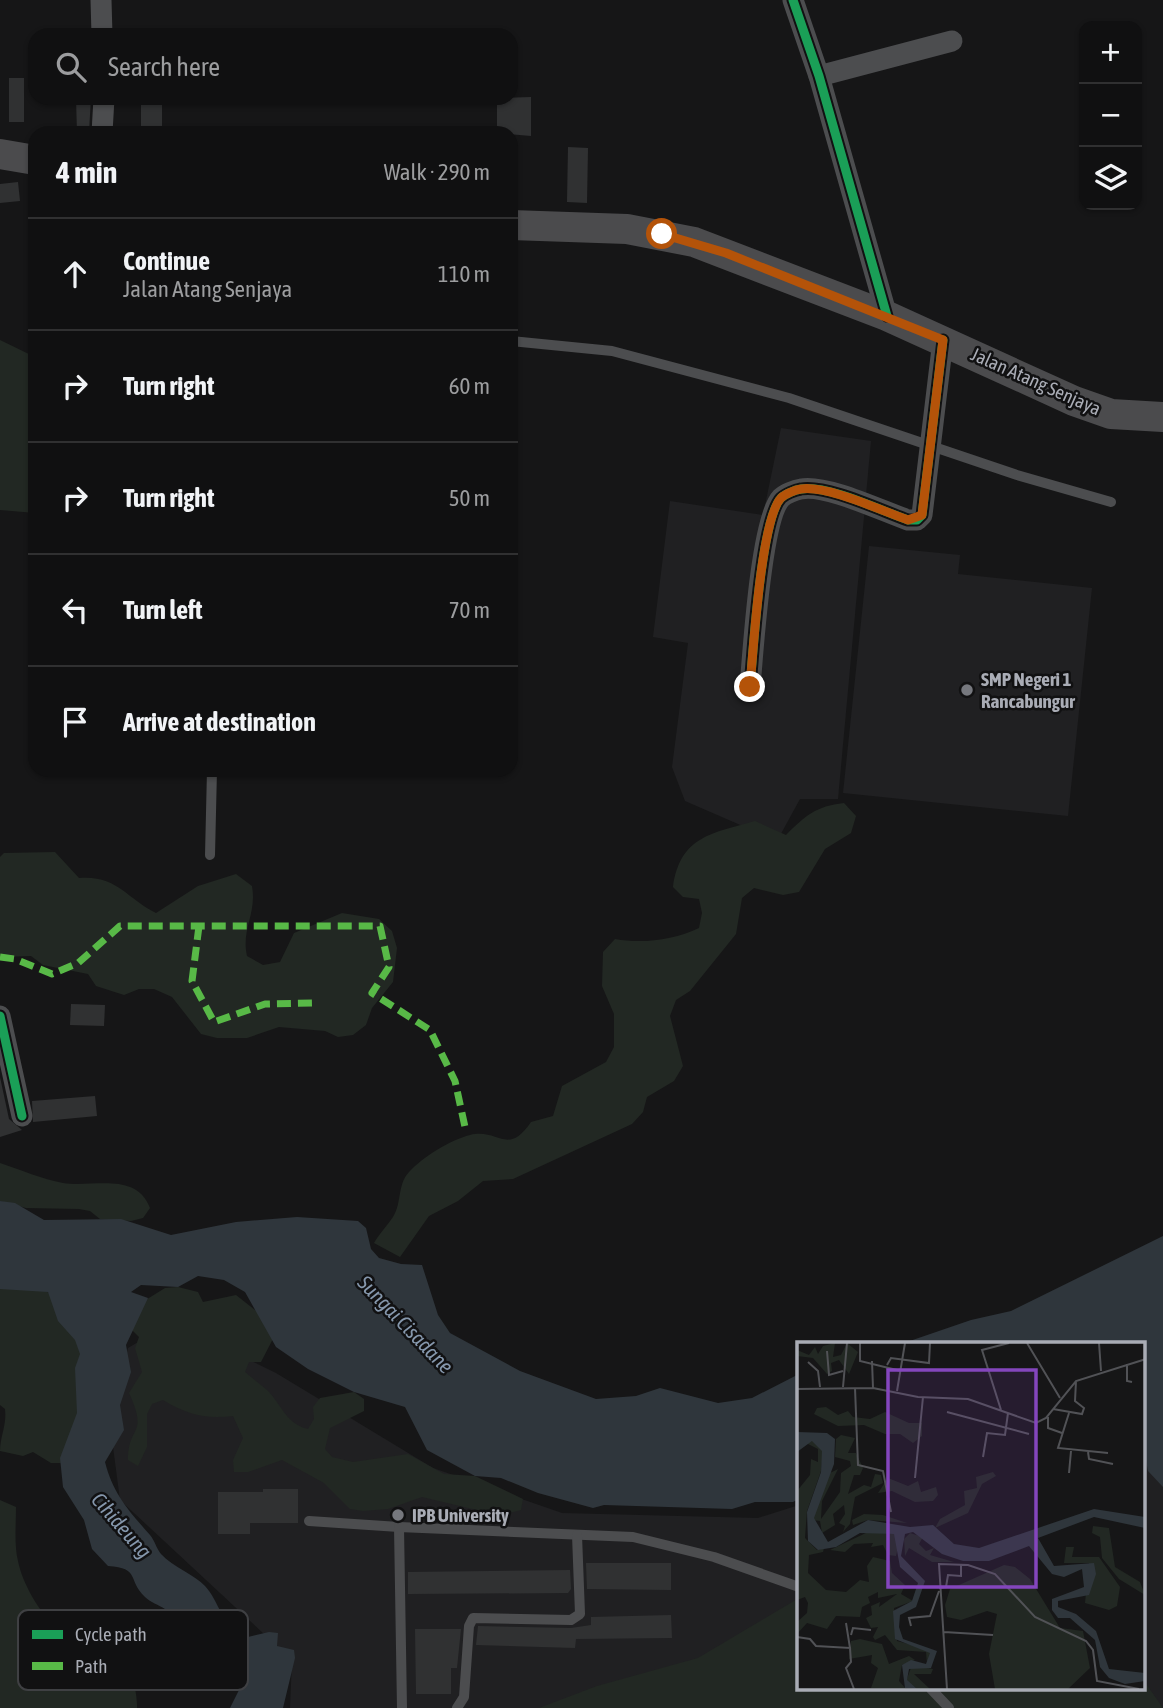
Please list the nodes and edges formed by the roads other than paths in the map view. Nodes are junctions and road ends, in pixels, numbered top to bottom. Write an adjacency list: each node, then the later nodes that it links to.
1 (793, 0): 5 (street)
2 (95, 4): 3 (street)
3 (100, 28)
4 (952, 41): 5 (street)
5 (819, 76): 11 (street)
6 (104, 105): 7 (street)
7 (102, 126)
8 (0, 155): 9 (main road)
9 (28, 159)
10 (518, 225): 11 (main road, Jalan Atang Senjaya)
11 (887, 316): 12 (main road, Jalan Atang Senjaya)
12 (943, 340): 14 (main road, Jalan Atang Senjaya); 15 (street)
13 (518, 342): 15 (lane)
14 (1163, 417)
15 (930, 447): 16 (lane); 17 (street)
16 (1111, 502)
17 (750, 687)
18 (212, 777): 19 (lane)
19 (210, 855)
20 (0, 1016): 21 (street)
21 (22, 1116)
22 (309, 1521): 23 (lane)
23 (398, 1527): 24 (lane); 27 (lane)
24 (577, 1535): 25 (lane); 28 (lane)
25 (797, 1586)
26 (932, 1690): 29 (lane)
27 (402, 1708)
28 (457, 1708)
29 (949, 1708)

